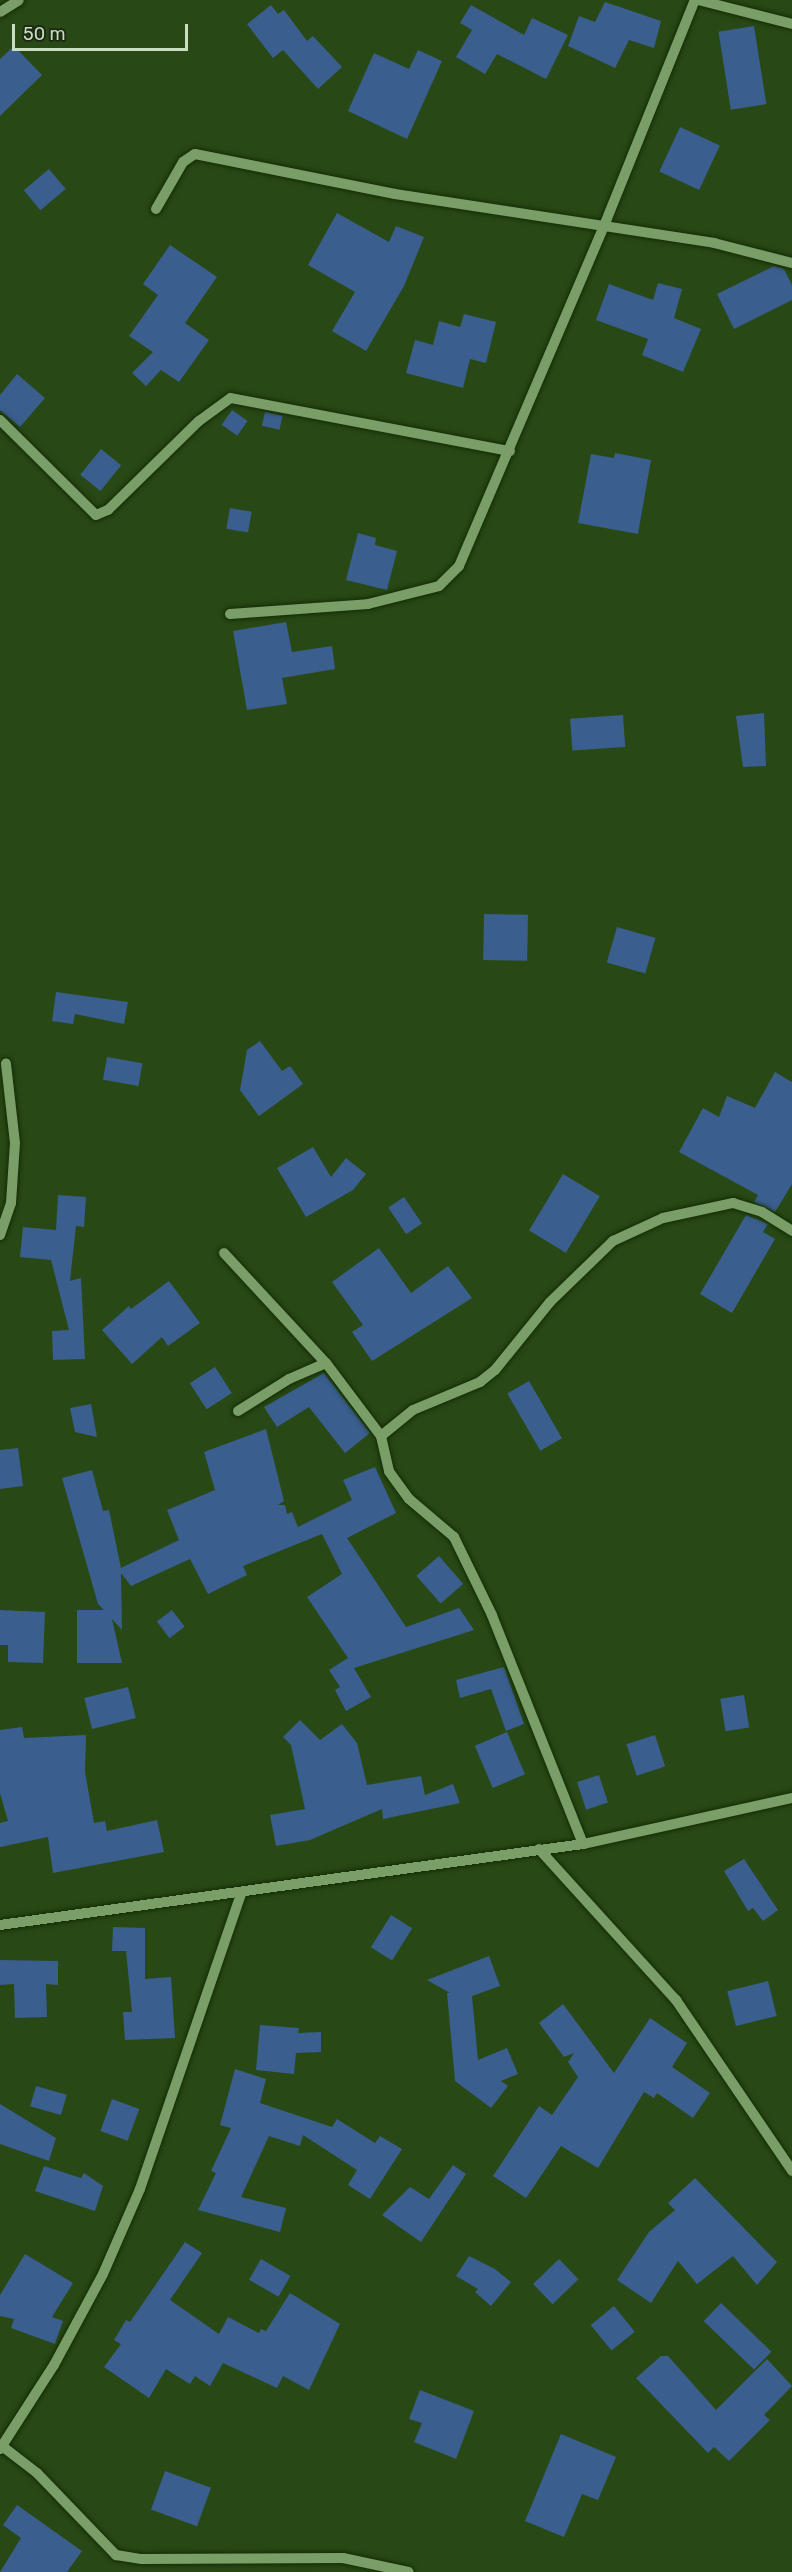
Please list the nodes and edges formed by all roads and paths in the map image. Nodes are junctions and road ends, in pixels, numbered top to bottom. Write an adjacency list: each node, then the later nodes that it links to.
1 (19, 0): 3 (street)
2 (696, 0): 4 (street); 6 (street)
3 (0, 12)
4 (792, 24)
5 (156, 208): 6 (street)
6 (604, 226): 7 (street); 9 (street)
7 (792, 263)
8 (0, 420): 9 (street)
9 (510, 450): 10 (street)
10 (230, 614)
11 (6, 1064): 13 (street)
12 (792, 1231): 17 (street)
13 (0, 1235)
14 (224, 1253): 15 (street)
15 (326, 1363): 16 (street); 17 (street)
16 (238, 1411)
17 (381, 1436): 19 (street)
18 (792, 1798): 19 (street)
19 (583, 1844): 20 (street)
20 (538, 1849): 21 (street); 23 (street)
21 (240, 1894): 22 (street); 24 (street)
22 (0, 1925)
23 (792, 2171)
24 (1, 2447): 25 (street)
25 (409, 2572)

